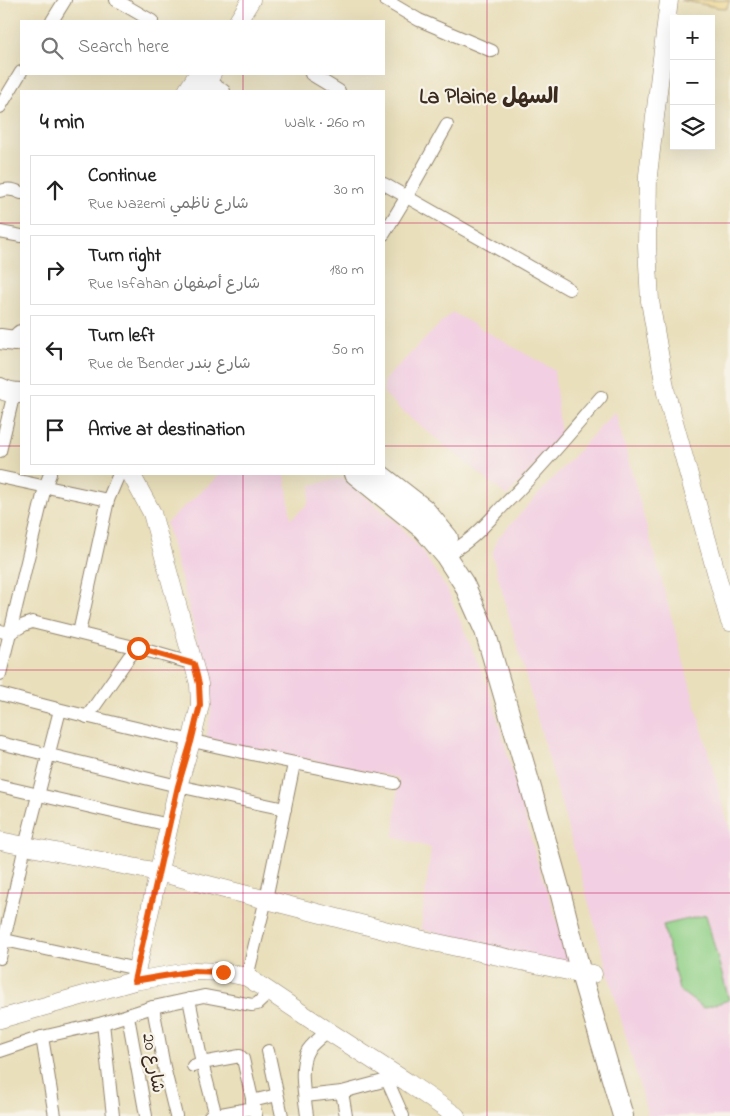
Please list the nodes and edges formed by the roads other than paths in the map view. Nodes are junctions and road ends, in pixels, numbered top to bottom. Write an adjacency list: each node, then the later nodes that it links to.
1 (65, 0): 6 (street)
2 (116, 0): 7 (street)
3 (251, 0): 8 (street)
4 (385, 0): 9 (street)
5 (669, 0): 39 (street)
6 (53, 20)
7 (150, 20)
8 (239, 20)
9 (492, 51)
10 (20, 74): 16 (street)
11 (313, 75): 15 (street)
12 (203, 79): 13 (street); 14 (street)
13 (188, 90)
14 (222, 90)
15 (337, 90)
16 (0, 107)
17 (447, 125): 22 (street)
18 (0, 185): 21 (street)
19 (385, 185): 22 (street)
20 (0, 191): 21 (street)
21 (18, 191)
22 (407, 196): 24 (street); 26 (street)
23 (0, 232): 25 (street)
24 (385, 232)
25 (20, 236)
26 (569, 289)
27 (8, 391): 29 (street)
28 (601, 397): 38 (street)
29 (0, 451)
30 (50, 475): 36 (street)
31 (120, 475): 37 (street)
32 (132, 475): 43 (street)
33 (356, 475): 38 (main road)
34 (380, 475): 38 (main road)
35 (0, 477): 36 (street)
36 (46, 487): 37 (street); 40 (street)
37 (108, 500): 41 (street)
38 (451, 552): 64 (main road)
39 (730, 622)
40 (5, 632): 41 (street); 44 (street)
41 (79, 633): 42 (street)
42 (138, 648): 43 (street); 47 (street)
43 (194, 664): 48 (street)
44 (0, 674)
45 (0, 694): 46 (street)
46 (60, 710): 47 (street); 50 (street)
47 (87, 716): 48 (street)
48 (191, 742): 51 (street); 54 (street)
49 (0, 743): 50 (street)
50 (48, 754): 54 (street); 55 (street)
51 (294, 764): 52 (street); 56 (street)
52 (394, 784)
53 (0, 786): 55 (street)
54 (178, 786): 56 (street); 57 (street)
55 (38, 794): 57 (street); 59 (street)
56 (285, 809): 61 (street)
57 (169, 825): 60 (street)
58 (0, 841): 59 (street)
59 (25, 846): 60 (street); 62 (street)
60 (158, 872): 61 (street); 65 (street)
61 (266, 899): 64 (street); 66 (street)
62 (2, 939): 63 (street); 65 (street)
63 (0, 958)
64 (587, 974): 94 (main road); 95 (main road)
65 (136, 975): 66 (street); 71 (street)
66 (247, 977): 67 (street)
67 (270, 992): 68 (street); 73 (street)
68 (188, 998): 69 (street); 77 (street)
69 (153, 1008): 70 (street); 87 (street)
70 (128, 1016): 72 (street); 86 (street, شارع 20)
71 (0, 1019)
72 (103, 1023): 74 (street); 85 (street)
73 (328, 1030): 79 (street); 82 (street)
74 (42, 1037): 75 (street); 84 (street)
75 (0, 1051)
76 (268, 1051): 81 (street)
77 (198, 1065): 83 (street); 88 (street)
78 (387, 1080): 79 (street); 80 (street); 92 (street)
79 (407, 1082): 93 (street)
80 (342, 1092): 82 (street); 91 (street)
81 (276, 1095): 83 (street); 89 (street)
82 (305, 1096): 90 (street)
83 (254, 1108): 88 (street)
84 (55, 1116)
85 (113, 1116)
86 (146, 1116)
87 (176, 1116)
88 (214, 1116)
89 (282, 1116)
90 (308, 1116)
91 (346, 1116)
92 (403, 1116)
93 (456, 1116)
94 (623, 1116)
95 (634, 1116)

